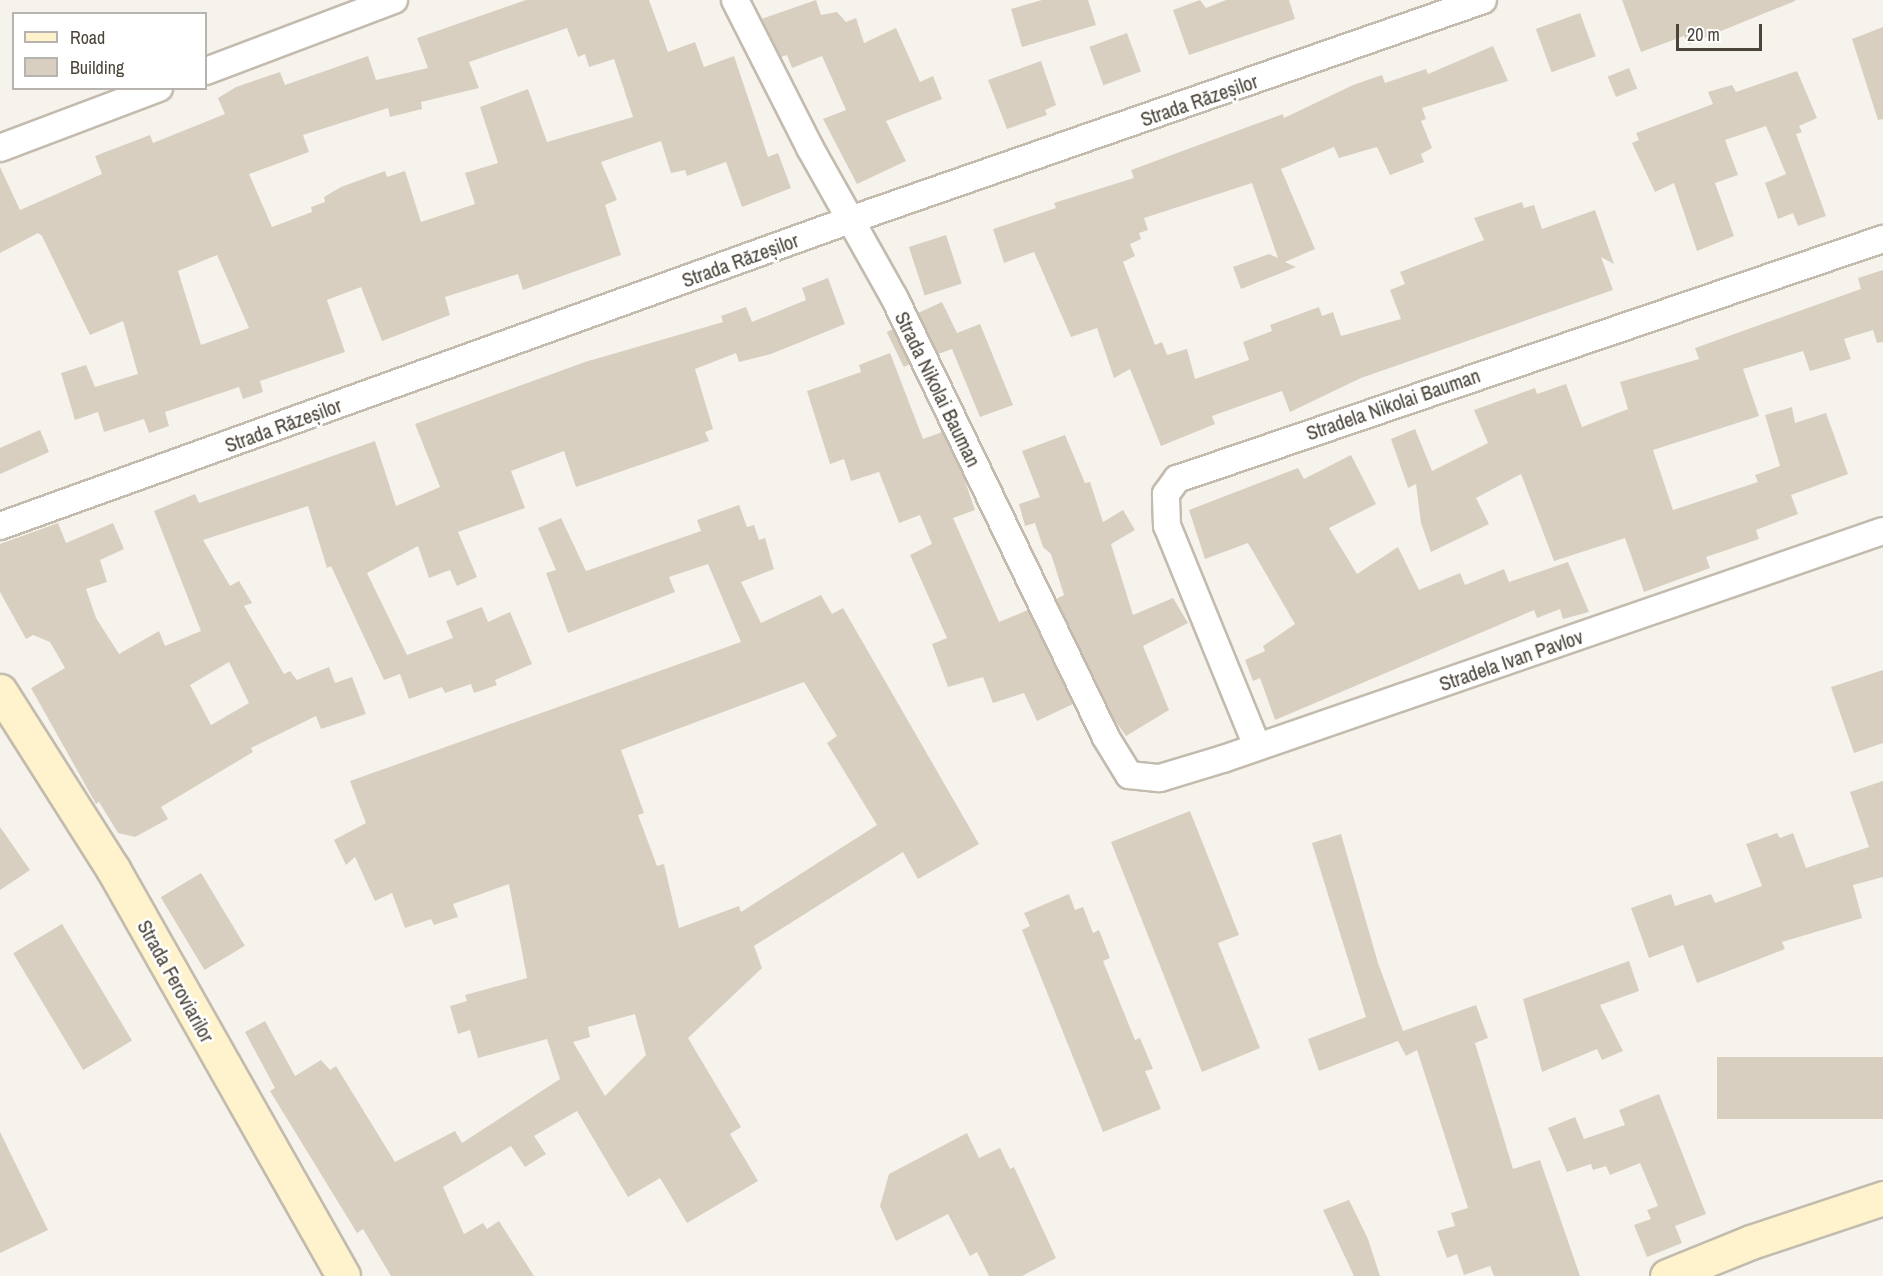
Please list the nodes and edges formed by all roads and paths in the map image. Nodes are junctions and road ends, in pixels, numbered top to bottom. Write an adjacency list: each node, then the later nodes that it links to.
1 (394, 0): 4 (street)
2 (735, 0): 7 (street, Strada Nikolai Bauman)
3 (1483, 0): 7 (street, Strada Răzeșilor)
4 (207, 71)
5 (154, 90): 6 (street)
6 (0, 148)
7 (850, 220): 9 (street, Strada Răzeșilor); 13 (street, Strada Nikolai Bauman)
8 (1883, 239): 12 (street, Stradela Nikolai Bauman)
9 (0, 526)
10 (1883, 531): 12 (street, Stradela Ivan Pavlov)
11 (0, 691): 16 (main road, Strada Feroviarilor)
12 (1257, 746): 13 (street, Stradela Ivan Pavlov)
13 (1137, 778)
14 (1883, 1198): 15 (main road)
15 (1713, 1268): 17 (main road)
16 (343, 1276)
17 (1667, 1276)

